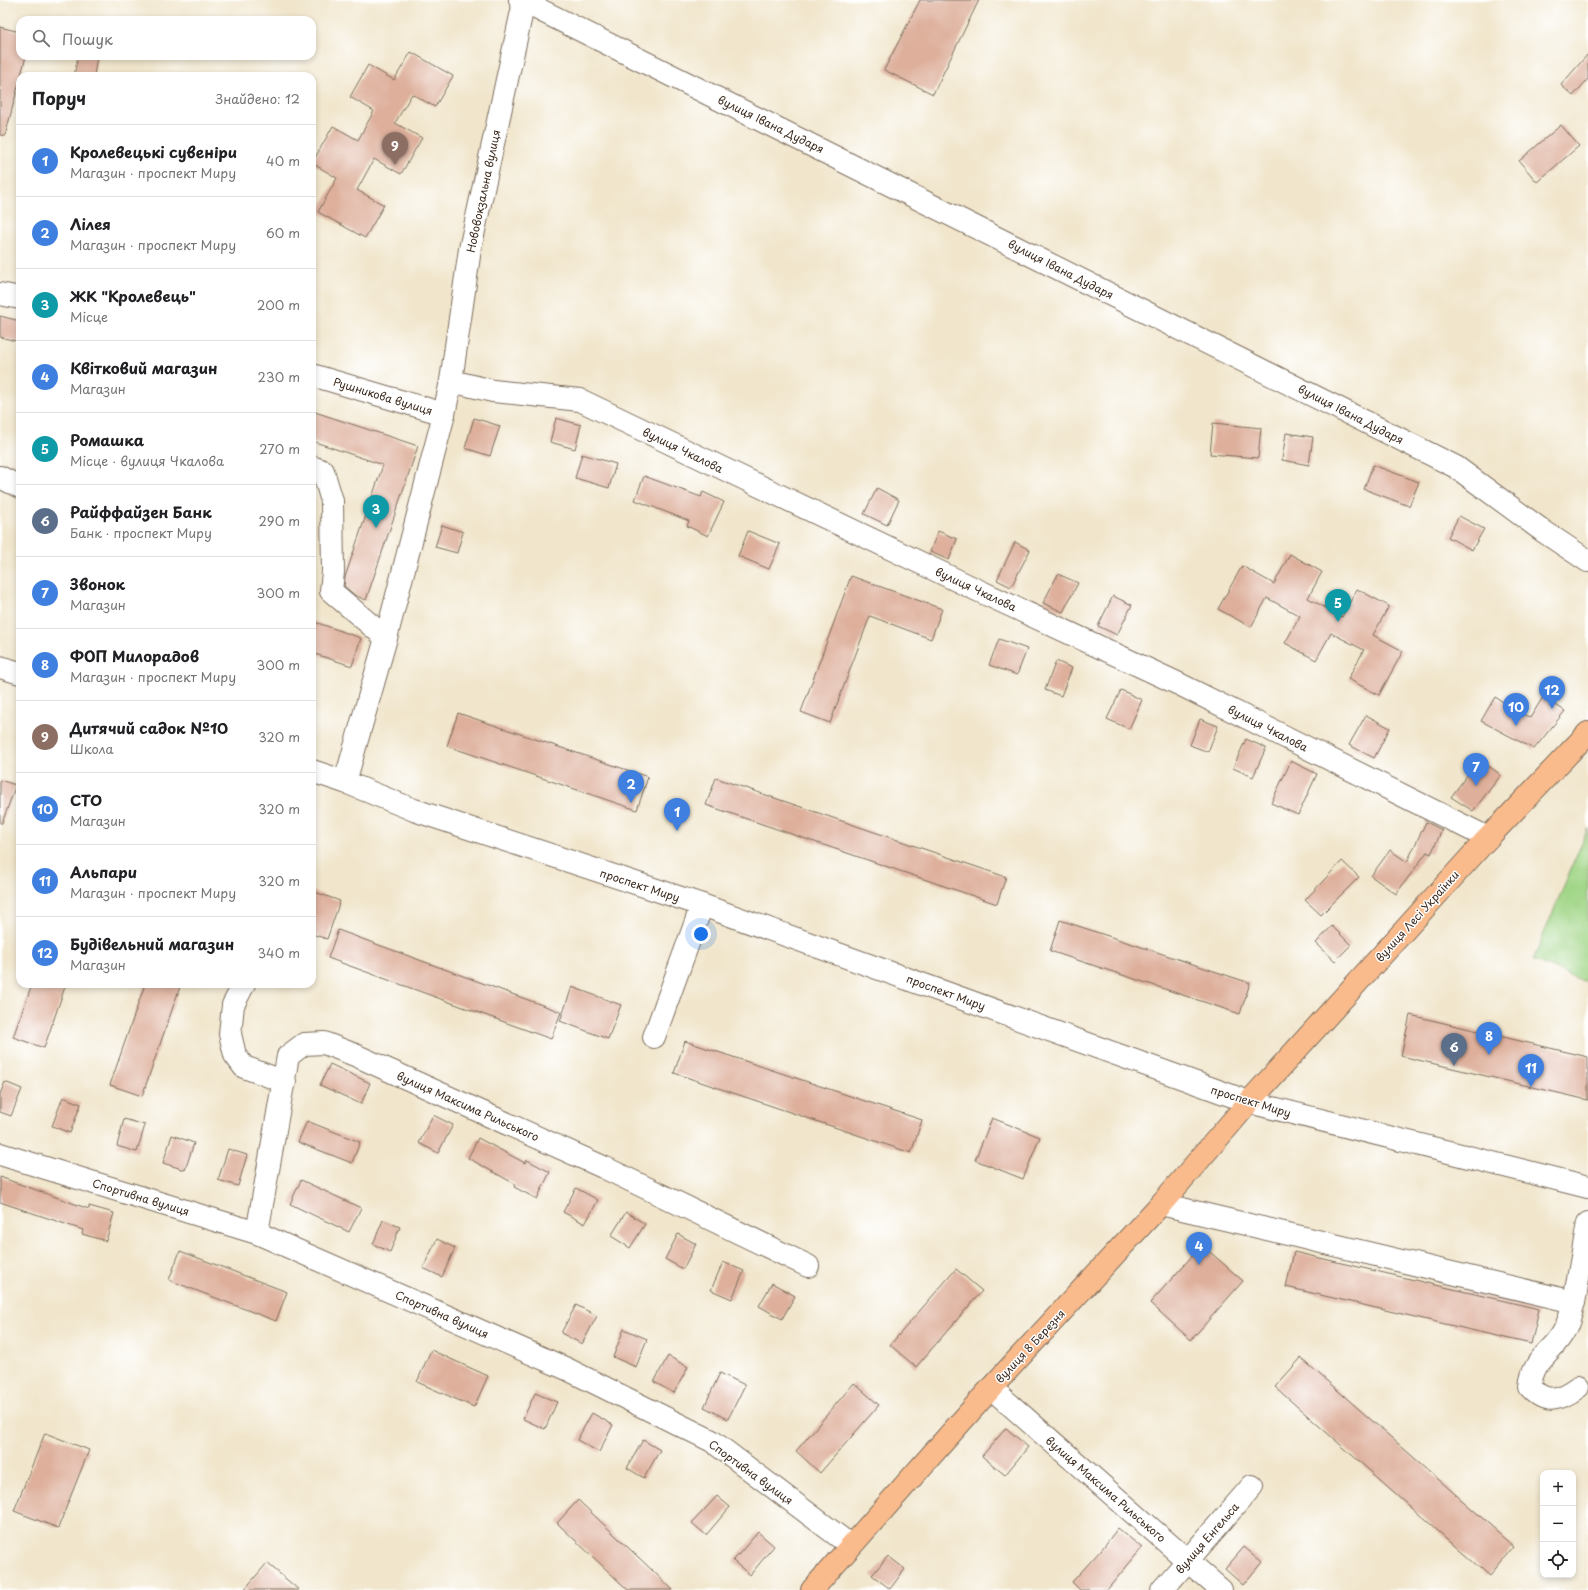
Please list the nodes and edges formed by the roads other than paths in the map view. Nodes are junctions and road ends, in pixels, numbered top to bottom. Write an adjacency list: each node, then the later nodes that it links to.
1 (522, 1): 5 (street, Нововокзальна вулиця); 10 (street, вулиця Івана Дударя)
2 (0, 294): 3 (street)
3 (16, 297)
4 (316, 376): 6 (street, Рушникова вулиця)
5 (451, 381): 6 (street, Рушникова вулиця); 17 (street, вулиця Чкалова)
6 (444, 414): 11 (street)
7 (316, 468): 11 (street)
8 (0, 477): 9 (street)
9 (16, 485)
10 (1588, 561)
11 (386, 638): 16 (street)
12 (0, 667): 13 (street)
13 (16, 672)
14 (1588, 733): 17 (main road, вулиця Лесі Українки)
15 (316, 772): 16 (street, проспект Миру)
16 (345, 782): 18 (street, проспект Миру)
17 (1488, 838): 22 (main road, вулиця Лесі Українки)
18 (702, 905): 20 (street); 22 (street, проспект Миру)
19 (242, 988): 21 (street)
20 (654, 1037)
21 (285, 1082): 27 (street, вулиця Максима Рильського); 28 (street, вулиця Максима Рильського)
22 (1249, 1102): 24 (street, проспект Миру); 25 (main road, вулиця 8 Березня)
23 (0, 1154): 27 (street, Спортивна вулиця)
24 (1588, 1187)
25 (1161, 1204): 29 (street); 31 (main road, вулиця 8 Березня)
26 (1588, 1223): 29 (street)
27 (257, 1233): 33 (street, Спортивна вулиця)
28 (808, 1266)
29 (1574, 1302): 30 (street)
30 (1578, 1387)
31 (991, 1388): 33 (main road, вулиця 8 Березня); 34 (street, вулиця Максима Рильського)
32 (1252, 1486): 34 (street, вулиця Енгельса)
33 (850, 1545): 35 (main road, вулиця 8 Березня)
34 (1188, 1561): 36 (street, вулиця Енгельса); 37 (street, вулиця Максима Рильського)
35 (812, 1590)
36 (1162, 1590)
37 (1221, 1590)

